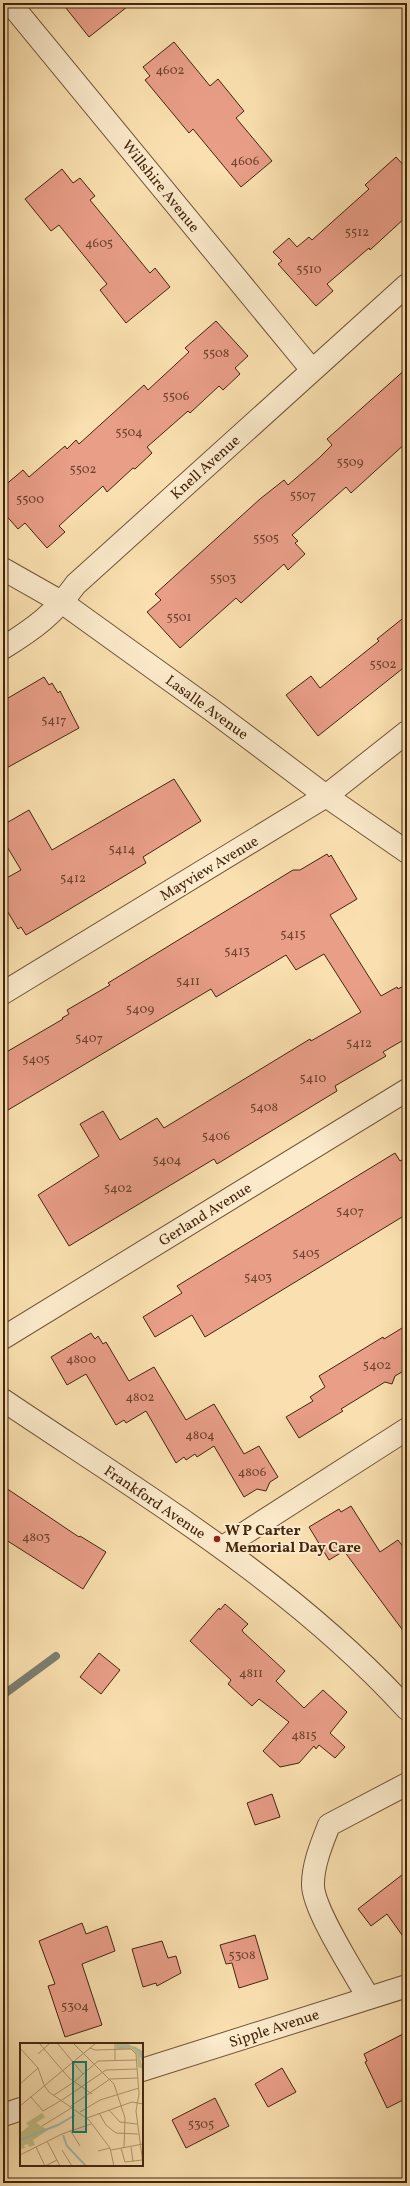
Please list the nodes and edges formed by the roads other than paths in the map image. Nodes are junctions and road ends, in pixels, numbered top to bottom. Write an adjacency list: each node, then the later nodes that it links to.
1 (10, 3): 3 (street, Willshire Avenue)
2 (407, 285): 3 (street, Knell Avenue)
3 (312, 370): 5 (street, Knell Avenue)
4 (3, 569): 5 (street, Lasalle Avenue)
5 (63, 602): 6 (street, Knell Avenue); 8 (street, Lasalle Avenue)
6 (3, 648)
7 (407, 732): 8 (street, Mayview Avenue)
8 (326, 796): 9 (street, Lasalle Avenue); 10 (street, Mayview Avenue)
9 (407, 852)
10 (3, 993)
11 (407, 1090): 12 (street, Gerland Avenue)
12 (3, 1338)
13 (3, 1400): 15 (street, Frankford Avenue)
14 (407, 1429): 15 (street)
15 (223, 1547): 16 (street, Frankford Avenue)
16 (407, 1709)
17 (407, 1784): 19 (street)
18 (407, 1986): 19 (street, Sipple Avenue)
19 (368, 1997): 20 (street, Sipple Avenue)
20 (143, 2070)
21 (20, 2109): 22 (street)
22 (3, 2115)

